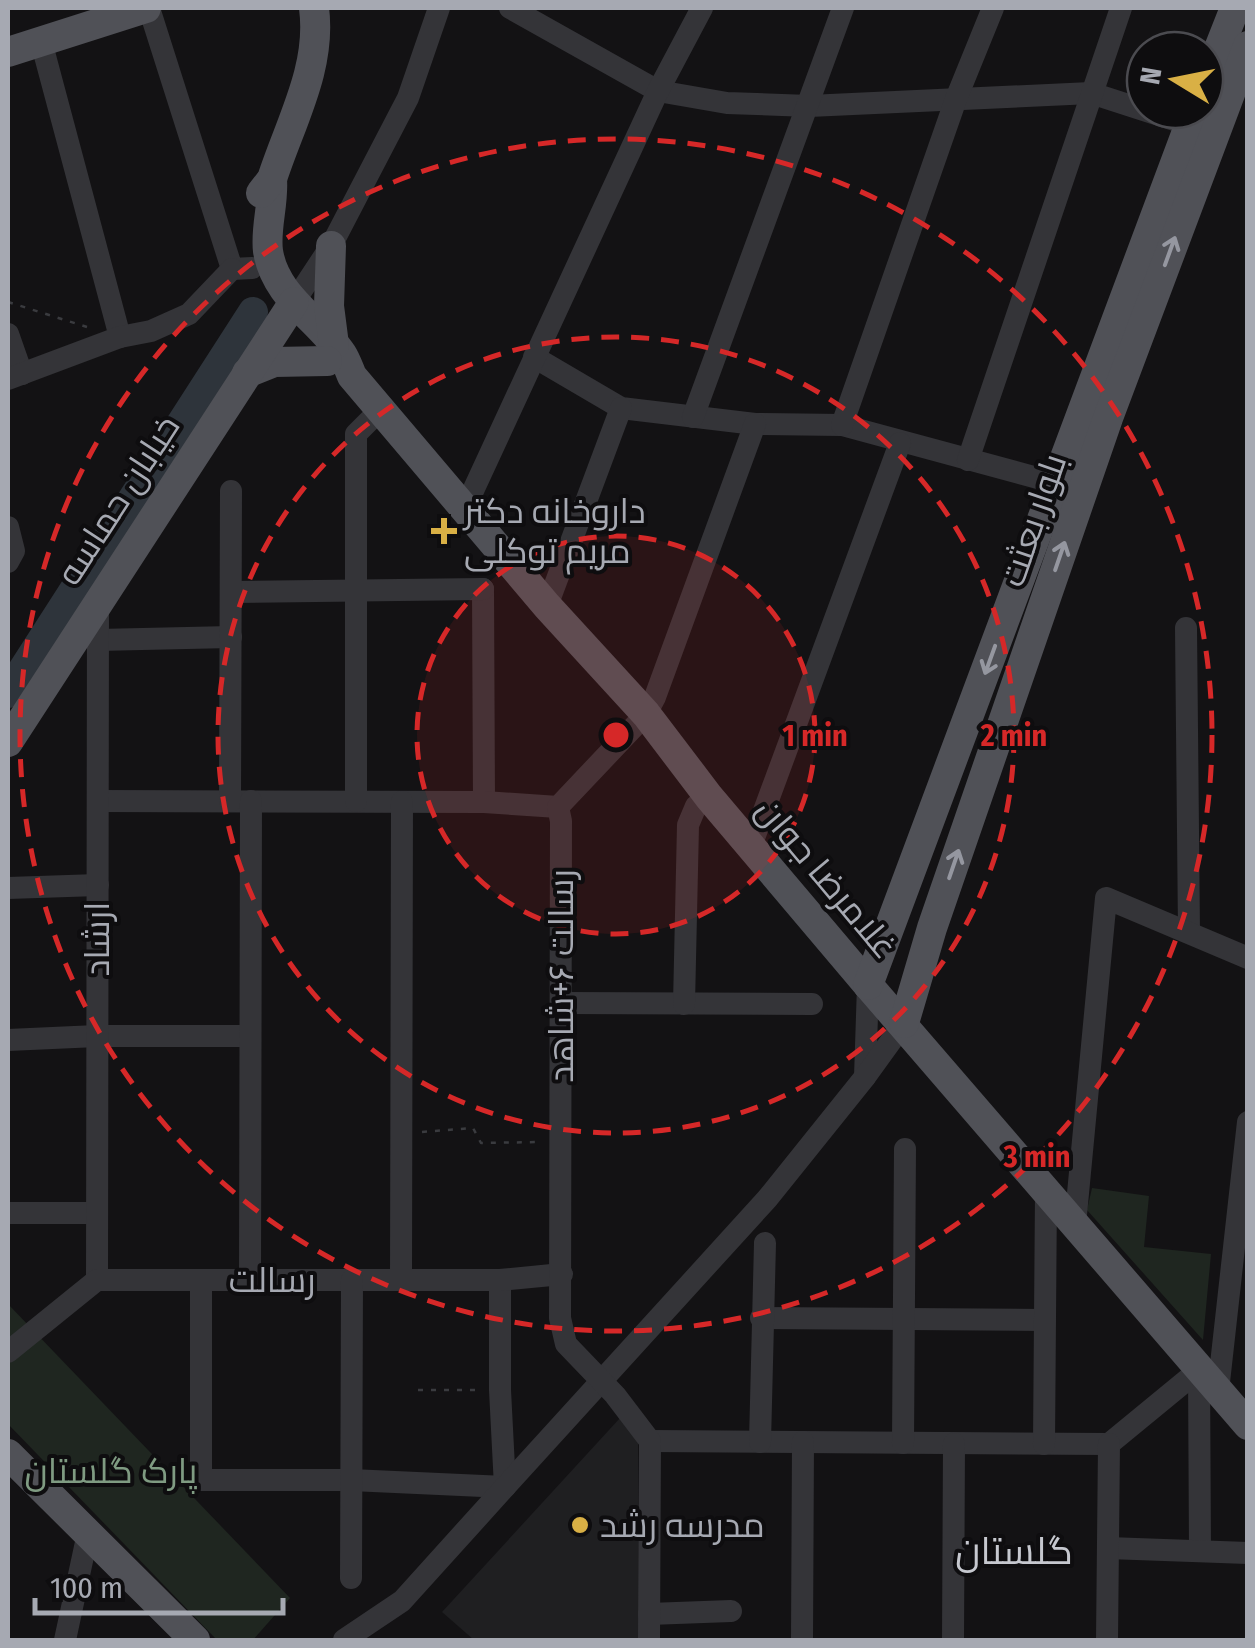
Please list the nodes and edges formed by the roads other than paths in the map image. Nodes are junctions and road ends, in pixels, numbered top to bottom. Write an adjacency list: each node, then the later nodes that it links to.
1 (148, 8): 11 (main road); 22 (street)
2 (314, 8): 20 (main road)
3 (439, 8): 21 (street)
4 (510, 8): 14 (street)
5 (702, 8): 14 (street)
6 (843, 8): 18 (street)
7 (992, 8): 16 (street)
8 (1120, 8): 15 (street)
9 (1236, 8): 10 (main road)
10 (1225, 35)
11 (42, 41): 13 (main road); 25 (street)
12 (1248, 46): 30 (main road, بلوار بعثت, one-way to 12)
13 (8, 51)
14 (658, 91): 18 (street); 26 (street)
15 (1091, 93): 16 (street); 17 (street); 37 (street)
16 (956, 99): 18 (street); 35 (street)
17 (1125, 101)
18 (809, 106): 33 (street)
19 (1188, 130): 30 (main road, بلوار بعثت)
20 (272, 180): 22 (main road); 23 (main road)
21 (331, 246): 23 (street); 27 (main road)
22 (242, 269): 23 (main road); 25 (street)
23 (289, 309): 27 (main road, غلامرضا جوان); 28 (main road, خیابان حماسه)
24 (8, 334): 29 (street)
25 (120, 337): 29 (street)
26 (534, 357): 31 (street); 40 (street)
27 (338, 360): 28 (main road); 32 (main road, غلامرضا جوان)
28 (247, 373): 47 (main road, خیابان حماسه)
29 (14, 376)
30 (1103, 393): 38 (main road, بلوار بعثت); 65 (main road, بلوار بعثت, one-way to 30)
31 (620, 408): 33 (street); 48 (street)
32 (381, 409): 40 (main road, غلامرضا جوان); 46 (street)
33 (693, 416): 34 (street)
34 (755, 424): 35 (street); 52 (street)
35 (842, 426): 36 (street)
36 (900, 443): 37 (street); 61 (street)
37 (968, 460): 38 (street)
38 (1056, 483): 64 (main road, بلوار بعثت, one-way to 64)
39 (231, 492): 45 (street)
40 (465, 508): 42 (main road, غلامرضا جوان)
41 (8, 527): 43 (street)
42 (508, 558): 44 (street); 48 (main road, غلامرضا جوان)
43 (8, 562)
44 (483, 589): 46 (street); 59 (street)
45 (230, 592): 46 (street); 50 (street)
46 (356, 592): 57 (street)
47 (98, 598): 51 (street, ارشاد); 53 (main road, خیابان حماسه)
48 (548, 606): 52 (main road, غلامرضا جوان)
49 (1186, 628): 66 (street)
50 (231, 636): 51 (street); 56 (street)
51 (98, 640): 55 (street, ارشاد)
52 (646, 714): 54 (main road, غلامرضا جوان); 60 (street)
53 (8, 742)
54 (710, 797): 61 (main road, غلامرضا جوان); 70 (street)
55 (98, 801): 56 (street); 62 (street, ارشاد)
56 (240, 801): 57 (street); 74 (street)
57 (356, 801): 58 (street)
58 (402, 802): 59 (street); 89 (street)
59 (484, 802): 60 (street)
60 (558, 807): 69 (street, رسالت ۶+شاهد)
61 (751, 846): 68 (main road, غلامرضا جوان)
62 (98, 885): 63 (street); 73 (street, ارشاد)
63 (8, 888)
64 (896, 912): 65 (main road); 68 (main road, بلوار بعثت)
65 (932, 928): 72 (main road, بلوار بعثت)
66 (1188, 932): 67 (street); 82 (street)
67 (1248, 958)
68 (868, 986): 72 (main road, غلامرضا جوان); 76 (street)
69 (561, 1003): 70 (street); 84 (street, رسالت ۶+شاهد)
70 (684, 1004): 71 (street)
71 (812, 1004)
72 (904, 1023): 76 (street); 79 (main road, غلامرضا جوان)
73 (97, 1036): 74 (street); 75 (street); 81 (street, ارشاد)
74 (250, 1036): 87 (street)
75 (8, 1040)
76 (866, 1077): 95 (street)
77 (1248, 1122): 96 (street)
78 (905, 1149): 92 (street)
79 (1046, 1192): 82 (main road, غلامرضا جوان); 93 (street)
80 (8, 1213): 81 (street)
81 (97, 1213): 85 (street, ارشاد)
82 (1075, 1225): 96 (main road, غلامرضا جوان)
83 (766, 1243): 91 (street)
84 (562, 1274): 90 (street, رسالت); 95 (street, رسالت ۶+شاهد)
85 (96, 1280): 86 (street, رسالت); 94 (street)
86 (202, 1280): 87 (street, رسالت); 106 (street)
87 (250, 1280): 88 (street, رسالت)
88 (352, 1280): 89 (street, رسالت); 106 (street)
89 (400, 1280): 90 (street, رسالت)
90 (500, 1280): 107 (street)
91 (761, 1318): 92 (street); 99 (street)
92 (904, 1319): 93 (street); 101 (street)
93 (1045, 1320): 103 (street)
94 (8, 1352)
95 (601, 1381): 98 (street, رسالت ۶+شاهد); 107 (street)
96 (1209, 1381): 97 (main road, غلامرضا جوان); 104 (street); 110 (street)
97 (1248, 1426)
98 (650, 1442): 99 (street); 114 (street)
99 (760, 1442): 100 (street)
100 (803, 1442): 101 (street); 119 (street)
101 (903, 1443): 102 (street)
102 (954, 1444): 103 (street); 120 (street)
103 (1044, 1444): 104 (street)
104 (1109, 1444): 109 (street)
105 (8, 1454): 108 (main road)
106 (351, 1480): 107 (street); 112 (street)
107 (505, 1488): 117 (street)
108 (88, 1533): 115 (street); 116 (main road)
109 (1108, 1548): 110 (street); 121 (street)
110 (1200, 1551): 111 (street)
111 (1248, 1554)
112 (351, 1578)
113 (731, 1611): 114 (street)
114 (649, 1614): 118 (street)
115 (65, 1640)
116 (193, 1640)
117 (344, 1640)
118 (649, 1640)
119 (802, 1640)
120 (953, 1640)
121 (1108, 1640)

